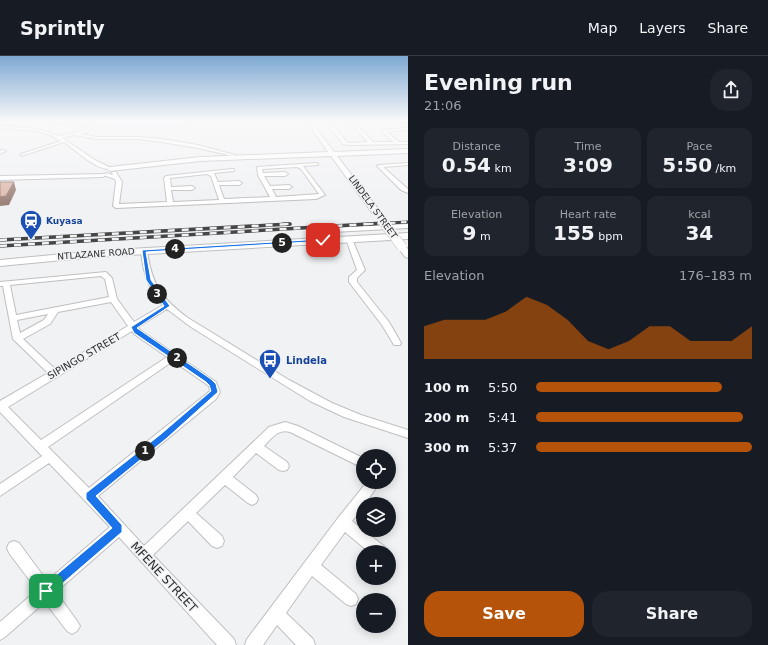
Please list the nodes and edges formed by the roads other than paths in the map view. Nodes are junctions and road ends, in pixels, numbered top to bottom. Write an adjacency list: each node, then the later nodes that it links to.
1 (40, 148): 7 (street)
2 (75, 148): 11 (street)
3 (208, 148): 10 (street)
4 (324, 148): 8 (street)
5 (328, 148): 9 (street, LINDELA STREET)
6 (408, 151): 9 (street)
7 (23, 154)
8 (312, 154): 9 (street); 17 (street)
9 (331, 154): 36 (street, LINDELA STREET, bridge)
10 (233, 155)
11 (95, 163): 17 (street); 17 (street)
12 (316, 164): 14 (street)
13 (408, 164): 27 (street)
14 (299, 166): 19 (street); 28 (street)
15 (232, 170): 16 (street)
16 (206, 172): 22 (street); 26 (street)
17 (108, 173): 20 (street); 30 (street)
18 (285, 174): 19 (street)
19 (261, 175): 25 (street)
20 (0, 178)
21 (239, 183): 22 (street)
22 (216, 184): 29 (street)
23 (289, 187): 25 (street)
24 (192, 188): 26 (street)
25 (268, 188): 28 (street)
26 (168, 189): 30 (street)
27 (408, 191)
28 (274, 199): 29 (street)
29 (222, 202): 30 (street)
30 (170, 204)
31 (408, 226): 34 (street)
32 (408, 236): 33 (street, NTLAZANE ROAD)
33 (349, 239): 34 (street, NTLAZANE ROAD); 45 (street)
34 (323, 240): 35 (street, NTLAZANE ROAD)
35 (144, 251): 37 (street, NTLAZANE ROAD); 40 (street)
36 (408, 255)
37 (0, 263)
38 (3, 284): 39 (street); 42 (street)
39 (113, 299): 41 (street); 43 (street)
40 (167, 306): 43 (street, SIPINGO STREET); 49 (street)
41 (55, 310): 42 (street); 44 (street)
42 (12, 318): 44 (street)
43 (134, 327): 46 (street); 47 (street, SIPINGO STREET)
44 (17, 339): 47 (street)
45 (397, 343)
46 (174, 356): 50 (street); 58 (street)
47 (54, 374): 48 (street, SIPINGO STREET)
48 (1, 405): 50 (street, MFENE STREET)
49 (408, 434)
50 (41, 446): 52 (street, MFENE STREET)
51 (256, 447): 53 (street); 54 (street); 55 (street)
52 (49, 456): 57 (street); 58 (street, MFENE STREET)
53 (356, 460)
54 (283, 466)
55 (224, 477): 59 (street); 60 (street)
56 (369, 489): 61 (street)
57 (0, 491)
58 (90, 496): 62 (street, MFENE STREET)
59 (252, 499)
60 (187, 512): 63 (street); 66 (street)
61 (343, 522): 64 (street); 67 (street)
62 (119, 528): 66 (street, MFENE STREET); 68 (street)
63 (217, 541)
64 (371, 545)
65 (14, 548): 68 (street)
66 (144, 555): 73 (street, MFENE STREET)
67 (311, 566): 69 (street); 70 (street)
68 (46, 591): 71 (street); 72 (street)
69 (351, 598)
70 (276, 614): 74 (street); 75 (street)
71 (72, 626)
72 (0, 632)
73 (228, 645)
74 (253, 645)
75 (307, 645)

